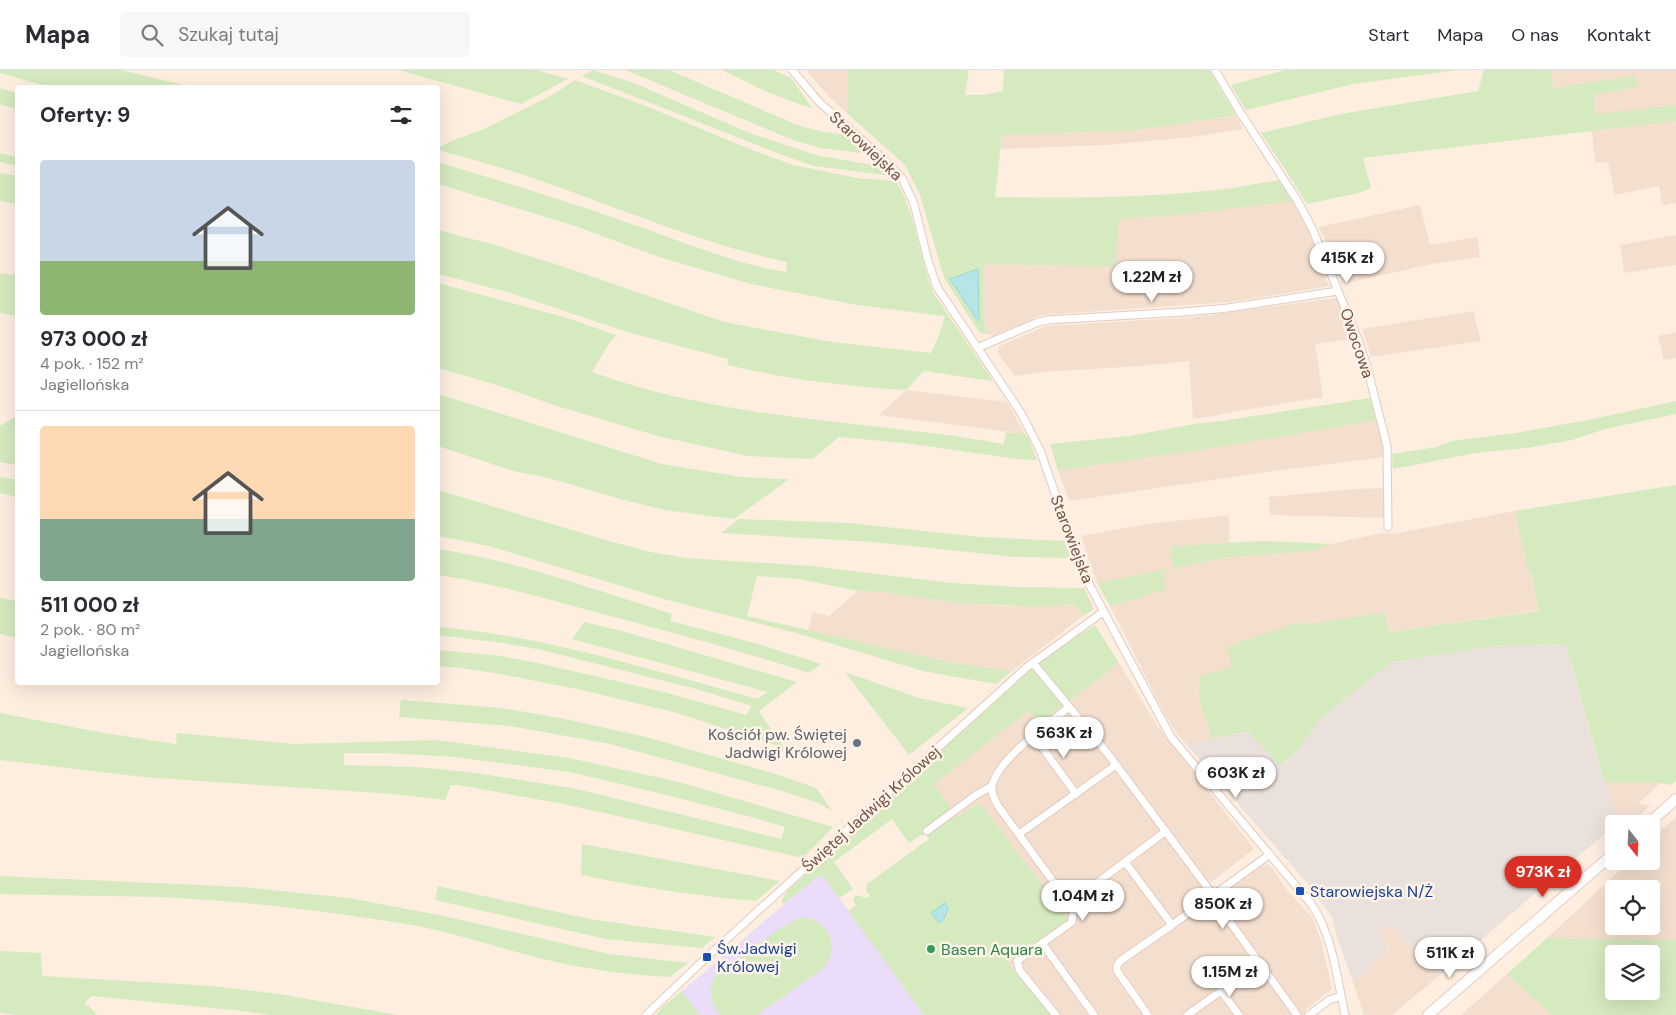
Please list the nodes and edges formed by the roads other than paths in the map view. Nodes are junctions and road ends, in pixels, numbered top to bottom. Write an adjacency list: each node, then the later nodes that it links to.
1 (792, 70): 4 (street, Starowiejska)
2 (1215, 70): 3 (street, Owocowa)
3 (1338, 291): 4 (street); 5 (street, Owocowa)
4 (977, 348): 6 (street, Starowiejska)
5 (1388, 527)
6 (1103, 612): 7 (street, Świętej Jadwigi Królowej); 18 (street, Starowiejska)
7 (1033, 662): 8 (street); 28 (street, Świętej Jadwigi Królowej)
8 (1069, 707): 9 (street); 10 (street)
9 (1034, 736): 11 (street); 12 (street)
10 (1116, 765): 12 (street); 16 (street)
11 (992, 786): 15 (street); 17 (street)
12 (1076, 794): 17 (street)
13 (1676, 799): 14 (street)
14 (1658, 815)
15 (927, 831)
16 (1166, 832): 20 (street); 21 (street)
17 (1019, 834): 22 (street)
18 (1269, 855): 21 (street); 27 (street, Starowiejska)
19 (1605, 861): 37 (street)
20 (1125, 862): 22 (street); 23 (street)
21 (1213, 895): 23 (street); 25 (street)
22 (1074, 910): 24 (street)
23 (1172, 925): 31 (street)
24 (1042, 943): 29 (street); 30 (street)
25 (1261, 964): 26 (street); 34 (street)
26 (1221, 991): 32 (street); 33 (street)
27 (1341, 996): 35 (street); 36 (street, Starowiejska)
28 (646, 1015)
29 (1056, 1015)
30 (1094, 1015)
31 (1148, 1015)
32 (1187, 1015)
33 (1239, 1015)
34 (1298, 1015)
35 (1309, 1015)
36 (1345, 1015)
37 (1428, 1015)

